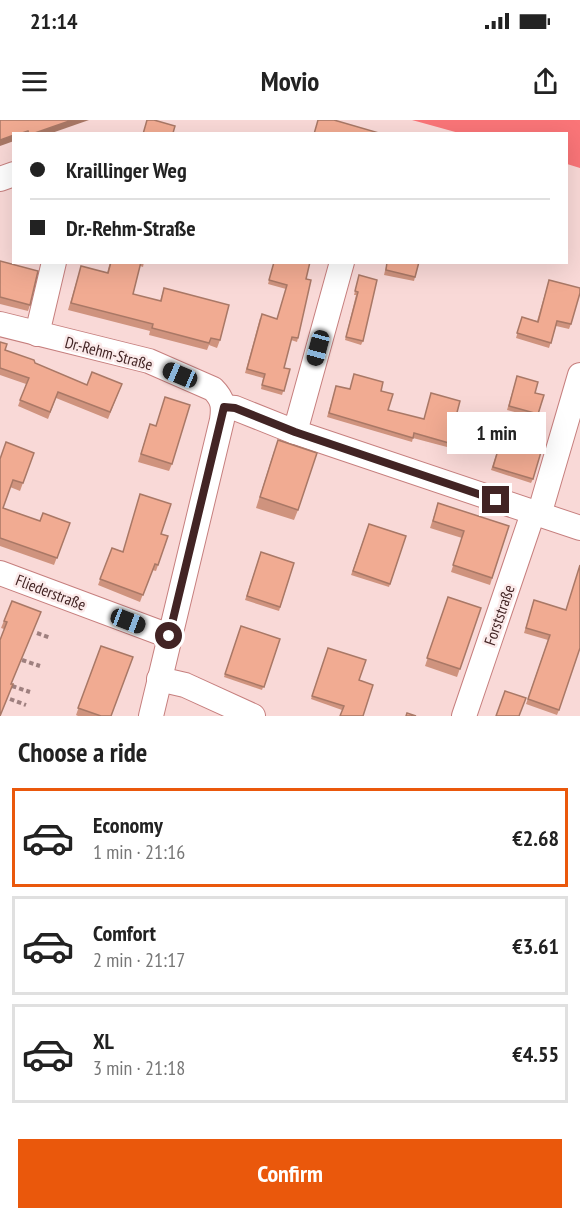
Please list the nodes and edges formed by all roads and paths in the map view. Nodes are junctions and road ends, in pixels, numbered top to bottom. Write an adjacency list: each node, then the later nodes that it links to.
1 (54, 264): 4 (street)
2 (341, 264): 7 (street)
3 (0, 324): 4 (street, Dr.-Rehm-Straße)
4 (37, 334): 6 (street, Dr.-Rehm-Straße)
5 (580, 375): 8 (street, Forststraße)
6 (224, 407): 7 (street); 12 (street)
7 (295, 432): 8 (street)
8 (536, 514): 9 (street); 23 (street, Forststraße)
9 (580, 528)
10 (0, 573): 12 (street, Fliederstraße)
11 (37, 633): 13 (path)
12 (169, 636): 16 (street)
13 (51, 638)
14 (22, 660): 15 (path)
15 (40, 666)
16 (159, 679): 21 (street); 22 (street)
17 (12, 686): 18 (path)
18 (30, 692)
19 (10, 699): 20 (path)
20 (26, 705)
21 (151, 716)
22 (253, 716)
23 (464, 716)

